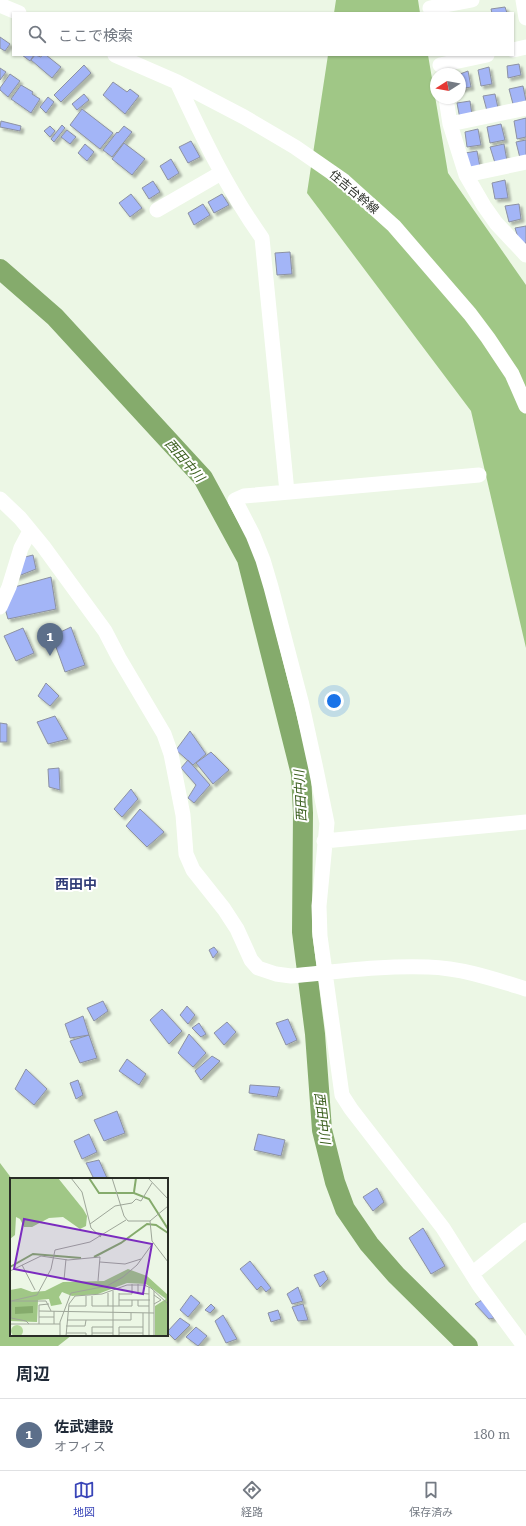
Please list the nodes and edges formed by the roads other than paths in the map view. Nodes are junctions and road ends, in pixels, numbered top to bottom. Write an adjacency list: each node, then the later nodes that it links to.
1 (472, 0): 4 (street)
2 (523, 0): 6 (street)
3 (0, 4): 5 (street)
4 (431, 7)
5 (17, 12)
6 (526, 18)
7 (526, 47): 8 (street)
8 (514, 50)
9 (117, 56): 12 (street, 住吉台幹線)
10 (482, 56): 11 (street)
11 (440, 65)
12 (177, 82): 17 (street); 21 (street, 住吉台幹線)
13 (447, 104): 15 (street)
14 (526, 108): 15 (street)
15 (450, 124): 18 (street)
16 (526, 162): 18 (street)
17 (221, 173): 19 (street); 23 (street)
18 (466, 175): 20 (street)
19 (157, 210)
20 (526, 255)
21 (526, 406)
22 (479, 474): 23 (street)
23 (288, 492): 28 (street)
24 (0, 499): 25 (street)
25 (30, 531): 26 (street); 29 (street)
26 (0, 607)
27 (526, 822): 28 (street)
28 (324, 841): 29 (street)
29 (322, 973): 30 (street); 32 (street)
30 (526, 989)
31 (526, 1230): 32 (street)
32 (473, 1273): 33 (street)
33 (524, 1346)

